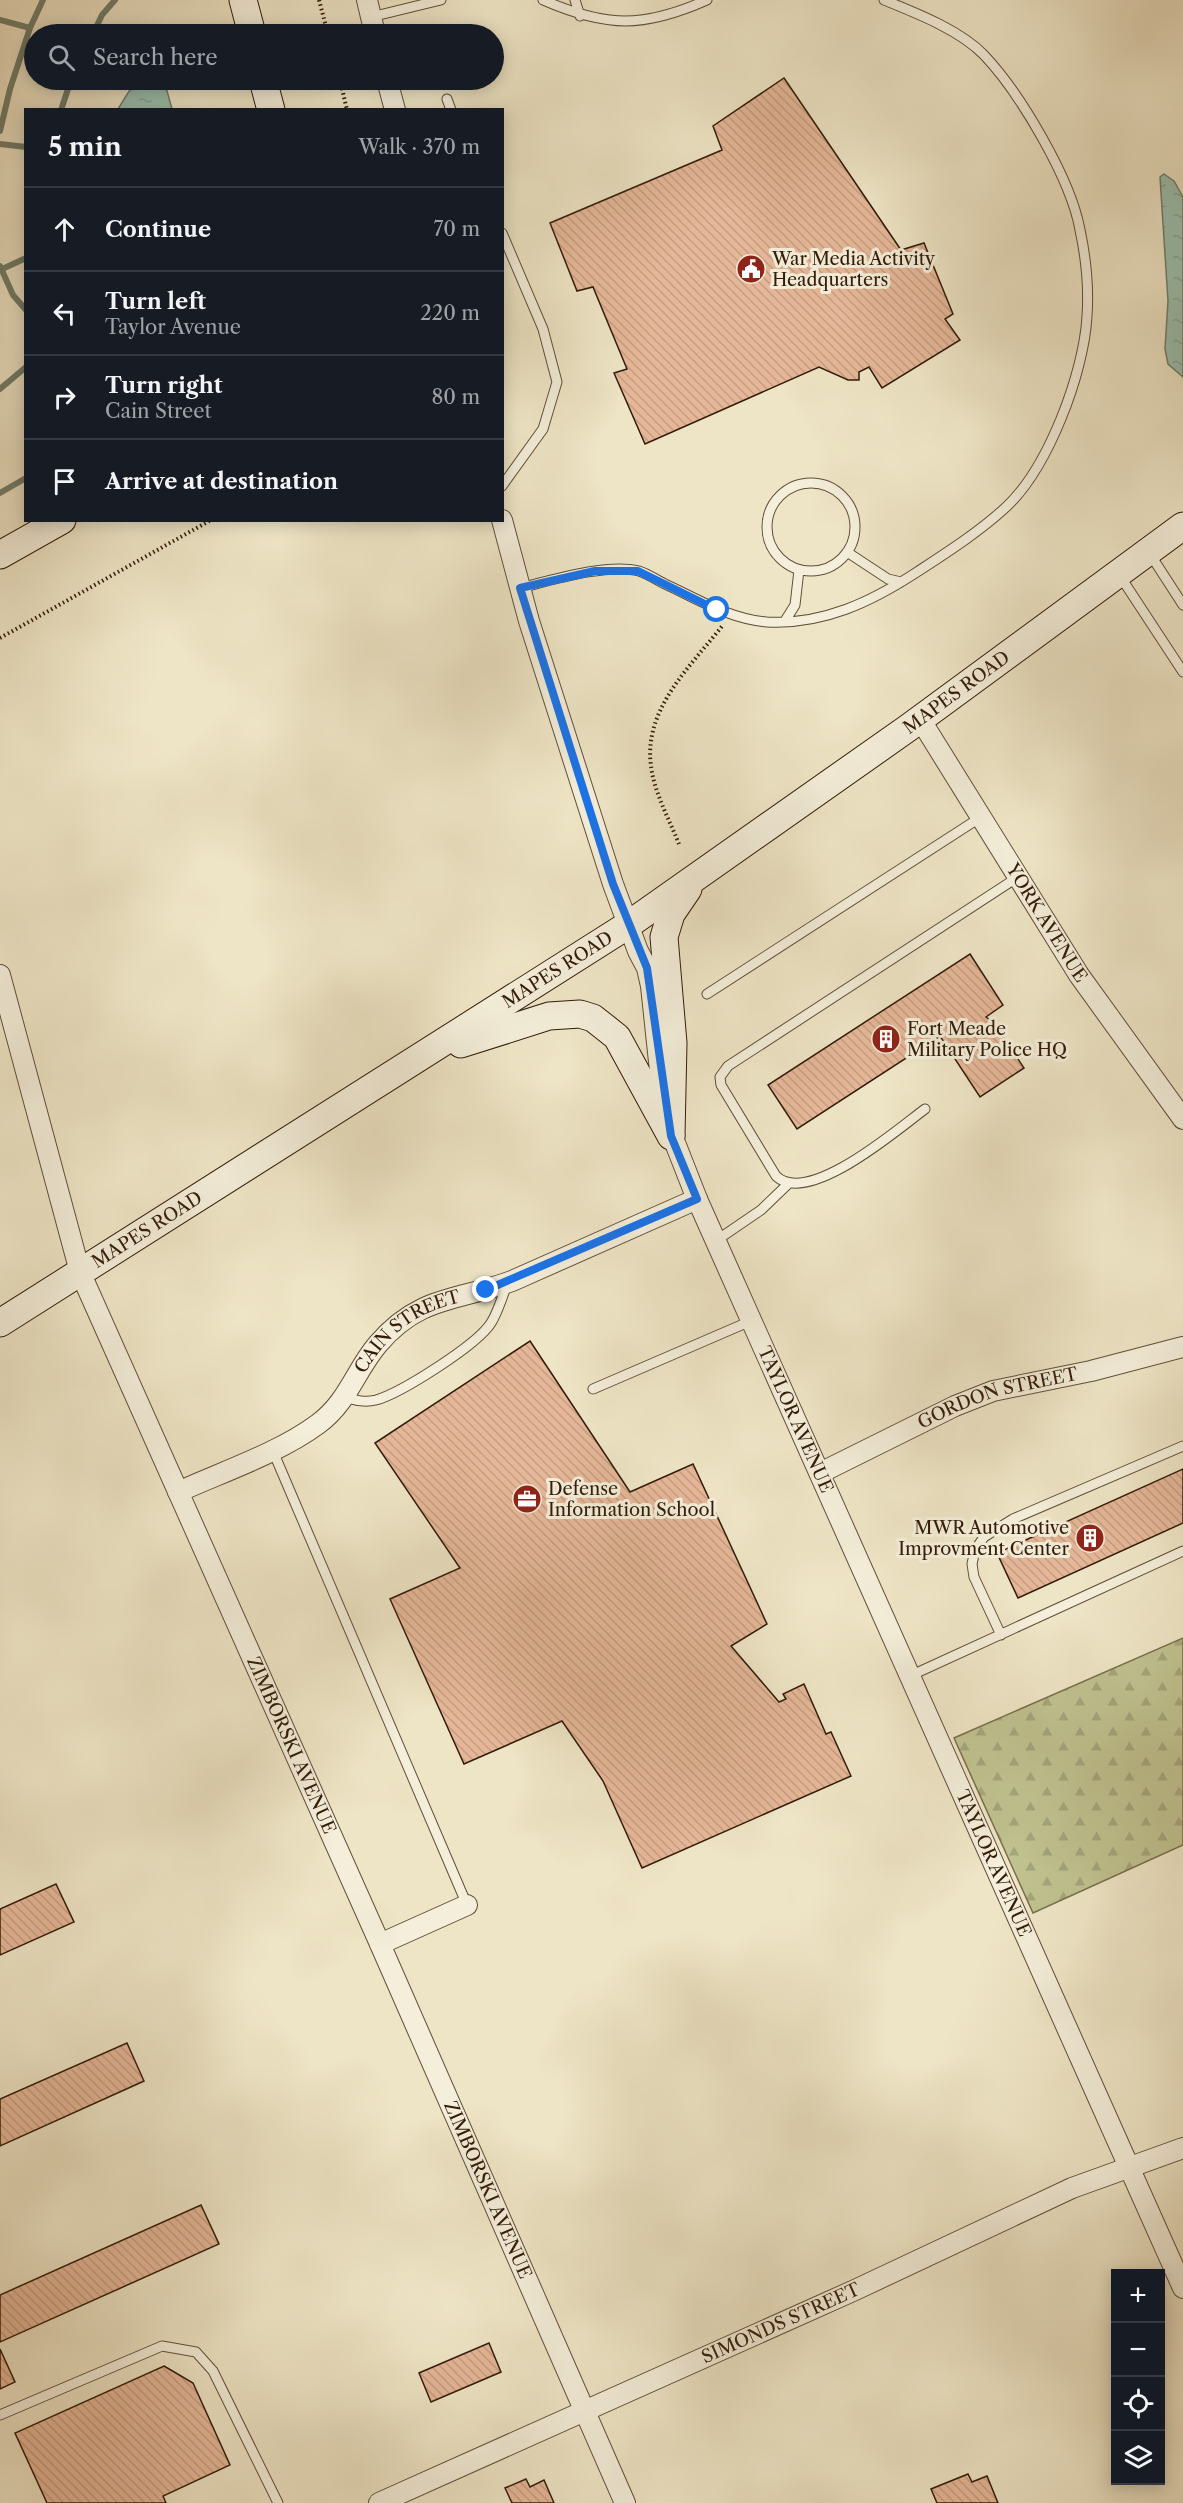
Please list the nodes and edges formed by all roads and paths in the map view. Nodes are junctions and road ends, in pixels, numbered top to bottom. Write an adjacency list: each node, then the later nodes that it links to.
1 (243, 0): 10 (street)
2 (319, 0): 11 (path)
3 (441, 0): 9 (lane)
4 (543, 0): 8 (lane)
5 (575, 0): 8 (lane)
6 (707, 0): 8 (lane)
7 (884, 0): 31 (lane)
8 (580, 16)
9 (371, 17)
10 (249, 24)
11 (325, 24)
12 (266, 90): 16 (street)
13 (342, 90): 17 (path)
14 (390, 90): 18 (street)
15 (447, 99): 19 (lane)
16 (270, 108)
17 (347, 108)
18 (394, 108)
19 (450, 108)
20 (504, 237): 21 (lane)
21 (504, 483)
22 (58, 522): 28 (street)
23 (207, 522): 36 (path)
24 (503, 522): 32 (street, TAYLOR AVENUE)
25 (1183, 526): 27 (street, MAPES ROAD)
26 (847, 552): 29 (lane); 29 (lane); 31 (lane)
27 (1148, 552): 30 (street, MAPES ROAD); 33 (lane)
28 (0, 555)
29 (799, 570): 34 (lane)
30 (1118, 574): 37 (lane); 38 (street, MAPES ROAD)
31 (901, 582): 34 (lane)
32 (520, 588): 34 (lane); 43 (street, TAYLOR AVENUE)
33 (1183, 605)
34 (785, 621)
35 (723, 625): 40 (path)
36 (0, 638)
37 (1183, 672)
38 (921, 719): 39 (street, YORK AVENUE); 41 (street, MAPES ROAD)
39 (981, 816): 42 (street, YORK AVENUE); 45 (lane)
40 (679, 844)
41 (699, 875): 43 (street, MAPES ROAD); 49 (street)
42 (1018, 877): 48 (street, YORK AVENUE); 50 (lane)
43 (628, 925): 46 (street, MAPES ROAD); 49 (street, TAYLOR AVENUE)
44 (0, 975): 53 (street, ZIMBORSKI AVENUE)
45 (707, 994)
46 (406, 1065): 49 (street); 53 (street, MAPES ROAD)
47 (925, 1109): 50 (lane)
48 (1183, 1119)
49 (671, 1136): 51 (street, TAYLOR AVENUE)
50 (789, 1184): 52 (lane)
51 (697, 1199): 52 (street, TAYLOR AVENUE); 54 (street, CAIN STREET)
52 (717, 1240): 55 (street, TAYLOR AVENUE)
53 (80, 1272): 56 (street, MAPES ROAD); 63 (street, ZIMBORSKI AVENUE)
54 (508, 1282): 59 (street, CAIN STREET); 59 (lane)
55 (753, 1320): 58 (lane); 62 (street, TAYLOR AVENUE)
56 (0, 1323)
57 (1183, 1347): 62 (street, GORDON STREET)
58 (593, 1389)
59 (344, 1397): 61 (street, CAIN STREET)
60 (1183, 1446): 65 (lane)
61 (272, 1449): 63 (street, CAIN STREET); 67 (lane)
62 (820, 1473): 66 (street, TAYLOR AVENUE)
63 (178, 1492): 68 (street, ZIMBORSKI AVENUE)
64 (1183, 1551): 65 (lane)
65 (1001, 1635): 66 (lane)
66 (912, 1675): 70 (street, TAYLOR AVENUE)
67 (467, 1905): 68 (street)
68 (380, 1944): 72 (street, ZIMBORSKI AVENUE)
69 (1183, 2148): 70 (street, SIMONDS STREET)
70 (1129, 2167): 71 (street, TAYLOR AVENUE); 72 (street, SIMONDS STREET)
71 (1183, 2288)
72 (584, 2411): 75 (street, SIMONDS STREET); 76 (street, ZIMBORSKI AVENUE)
73 (0, 2415): 74 (lane)
74 (278, 2503)
75 (379, 2503)
76 (625, 2503)

